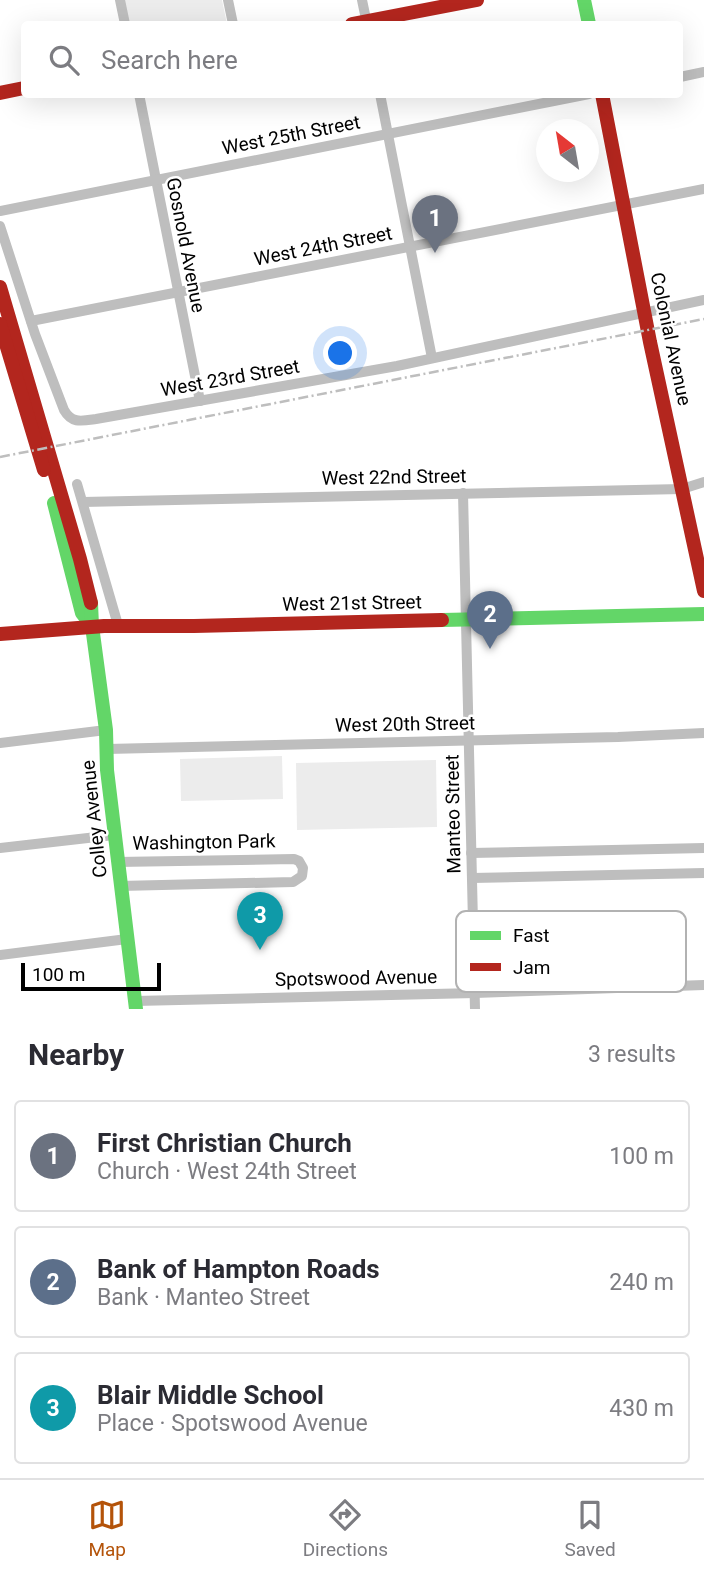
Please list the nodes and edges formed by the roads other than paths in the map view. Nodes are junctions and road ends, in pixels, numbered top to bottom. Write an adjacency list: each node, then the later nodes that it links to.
1 (120, 0): 6 (street)
2 (228, 0): 7 (street)
3 (362, 0): 8 (street)
4 (477, 0): 9 (main road)
5 (584, 0): 10 (main road)
6 (124, 21)
7 (232, 21)
8 (362, 21)
9 (376, 21)
10 (588, 21)
11 (704, 72): 12 (street)
12 (683, 76)
13 (21, 89): 14 (main road)
14 (0, 93)
15 (140, 98): 20 (street, Gosnold Avenue)
16 (381, 98): 19 (street)
17 (569, 98): 19 (street, West 25th Street)
18 (603, 98): 22 (main road, Colonial Avenue)
19 (388, 134): 20 (street, West 25th Street); 25 (street)
20 (156, 180): 23 (street, West 25th Street); 27 (street, Gosnold Avenue)
21 (704, 189): 22 (street, West 24th Street)
22 (624, 205): 25 (street, West 24th Street); 29 (main road, Colonial Avenue)
23 (0, 211)
24 (0, 226): 30 (street)
25 (410, 246): 27 (street, West 24th Street); 32 (street)
26 (0, 287): 43 (main road, Colley Avenue)
27 (177, 292): 30 (street, West 24th Street); 33 (street, Gosnold Avenue)
28 (704, 300): 29 (street, West 23rd Street)
29 (644, 312): 32 (street, West 23rd Street); 36 (main road, Colonial Avenue)
30 (31, 321): 33 (street, West 23rd Street)
31 (0, 324): 43 (main road, Colley Avenue)
32 (432, 358): 33 (street, West 23rd Street)
33 (200, 401)
34 (704, 482): 36 (street, West 22nd Street)
35 (78, 484): 38 (street)
36 (682, 489): 37 (street, West 22nd Street); 39 (main road, Colonial Avenue)
37 (463, 493): 38 (street, West 22nd Street); 41 (street, Manteo Street)
38 (83, 502): 42 (street)
39 (704, 591)
40 (704, 614): 41 (main road, West 21st Street)
41 (466, 620): 42 (main road, West 21st Street); 47 (street, Manteo Street)
42 (118, 625): 43 (main road, West 21st Street)
43 (92, 626): 44 (main road, West 21st Street); 45 (main road, Colley Avenue)
44 (0, 634)
45 (106, 730): 48 (street); 49 (main road, Colley Avenue)
46 (704, 733): 47 (street, West 20th Street)
47 (469, 740): 49 (street, West 20th Street); 53 (street, Manteo Street)
48 (0, 743)
49 (107, 749): 50 (main road, Colley Avenue)
50 (114, 835): 51 (street); 54 (main road, Colley Avenue)
51 (0, 848)
52 (704, 848): 53 (street)
53 (471, 853): 56 (street, Manteo Street)
54 (117, 862): 57 (main road, Colley Avenue); 57 (street, Washington Park)
55 (704, 873): 56 (street)
56 (472, 878): 58 (street, Manteo Street)
57 (120, 886): 59 (main road, Colley Avenue)
58 (473, 911)
59 (127, 939): 60 (street); 65 (main road, Colley Avenue)
60 (0, 955)
61 (704, 985): 62 (street, Spotswood Avenue)
62 (686, 986)
63 (504, 992): 64 (street, Spotswood Avenue)
64 (475, 993): 65 (street, Spotswood Avenue); 66 (street, Manteo Street)
65 (135, 1005)
66 (475, 1009)

